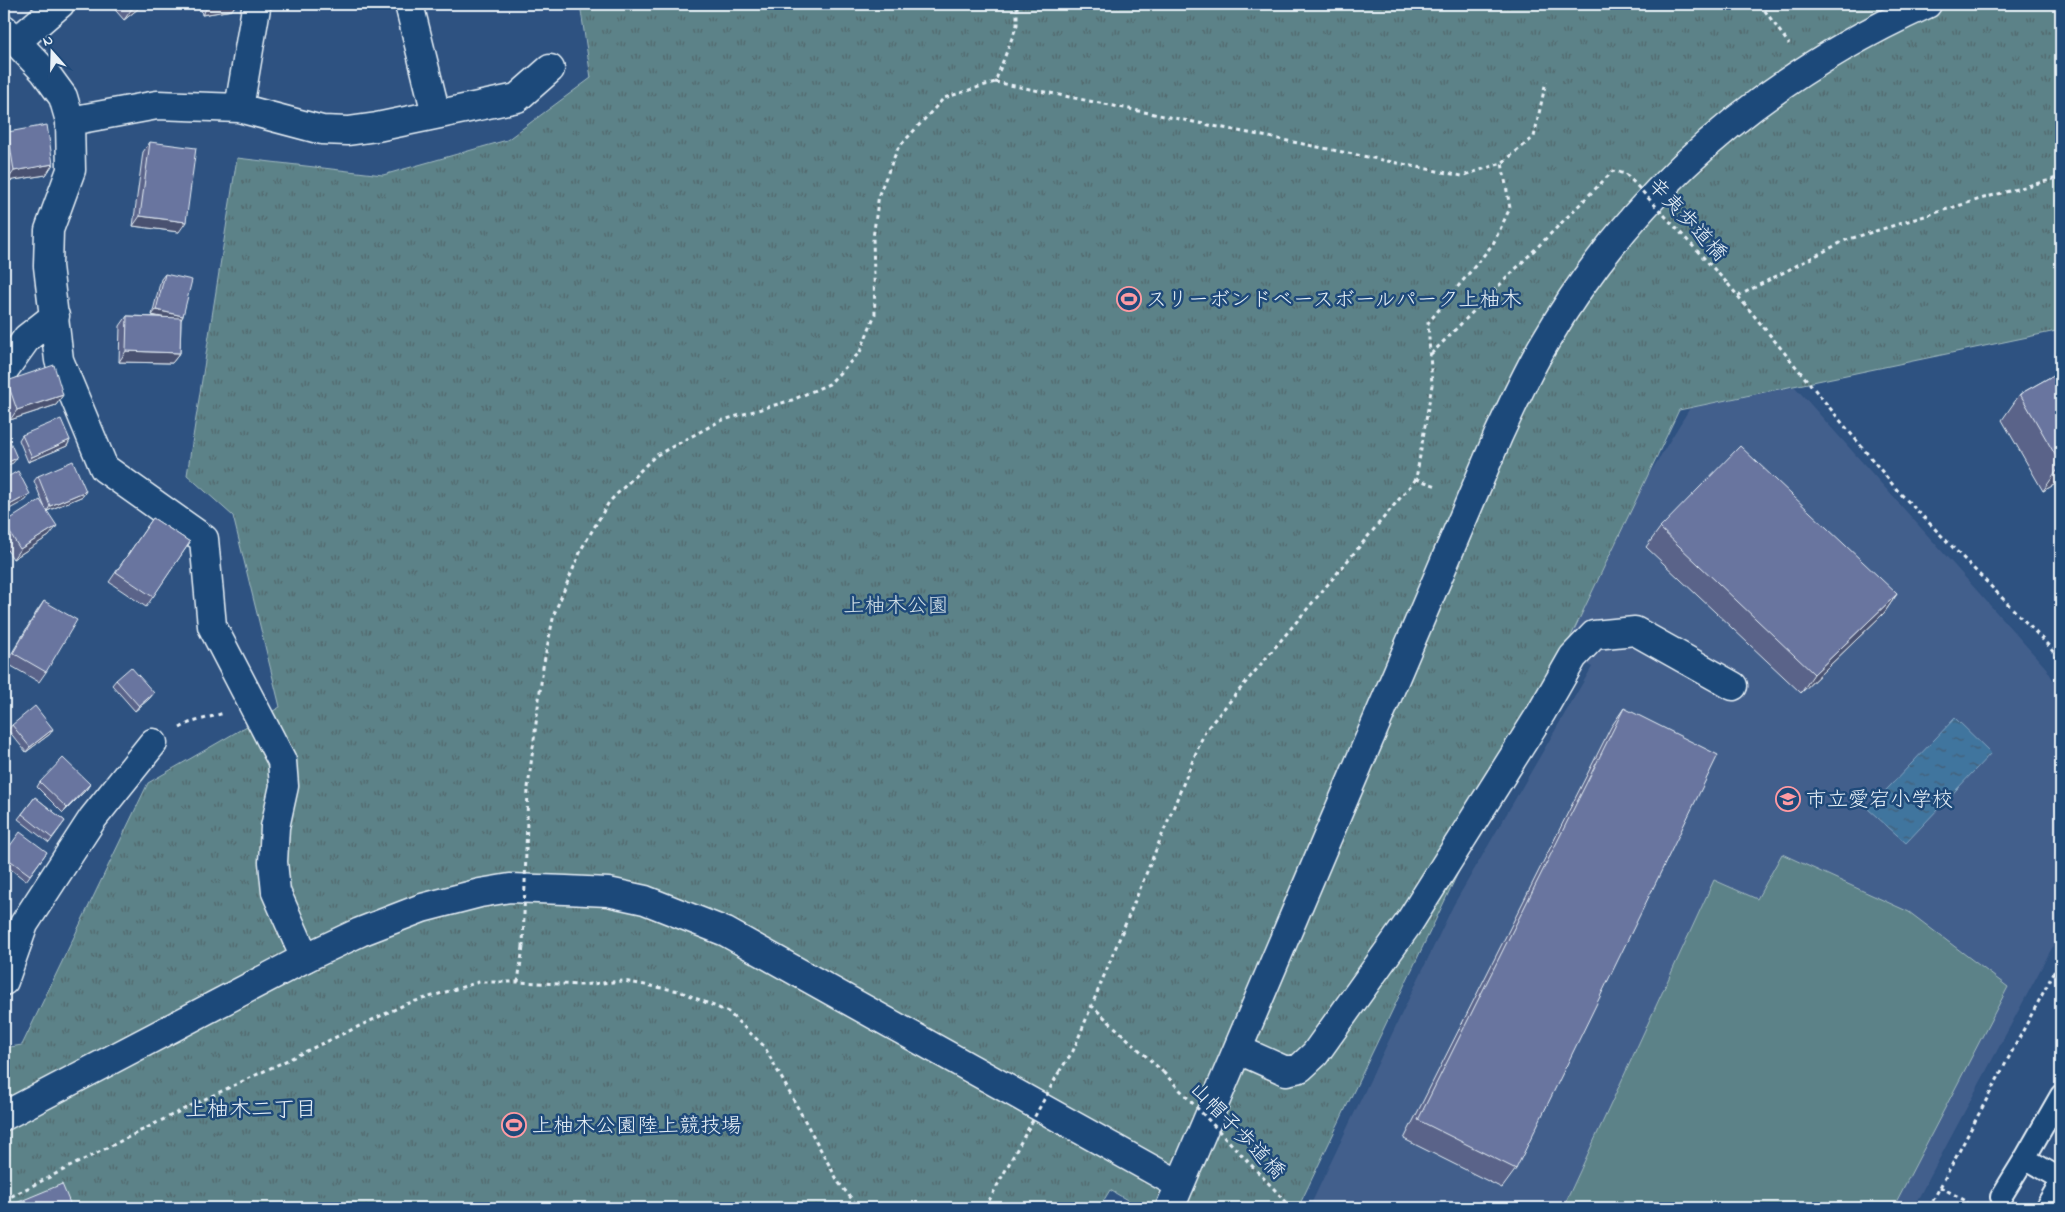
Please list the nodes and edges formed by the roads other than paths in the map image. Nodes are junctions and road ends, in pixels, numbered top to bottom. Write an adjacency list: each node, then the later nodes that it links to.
1 (60, 4): 6 (street)
2 (409, 4): 9 (street)
3 (1927, 4): 5 (street)
4 (256, 8): 8 (street)
5 (1891, 11): 17 (street)
6 (9, 34): 10 (street)
7 (550, 69): 9 (street)
8 (239, 108): 9 (street); 10 (street)
9 (436, 114)
10 (70, 121): 11 (street)
11 (54, 316): 12 (street); 15 (street)
12 (4, 370)
13 (1733, 686): 17 (street)
14 (153, 743): 16 (street)
15 (306, 958): 19 (street); 22 (street)
16 (4, 981)
17 (1239, 1050): 22 (street)
18 (2061, 1095): 20 (lane)
19 (4, 1116)
20 (2025, 1158): 21 (lane); 23 (lane)
21 (2061, 1180): 24 (lane)
22 (1175, 1197)
23 (2001, 1197)
24 (2045, 1208)

